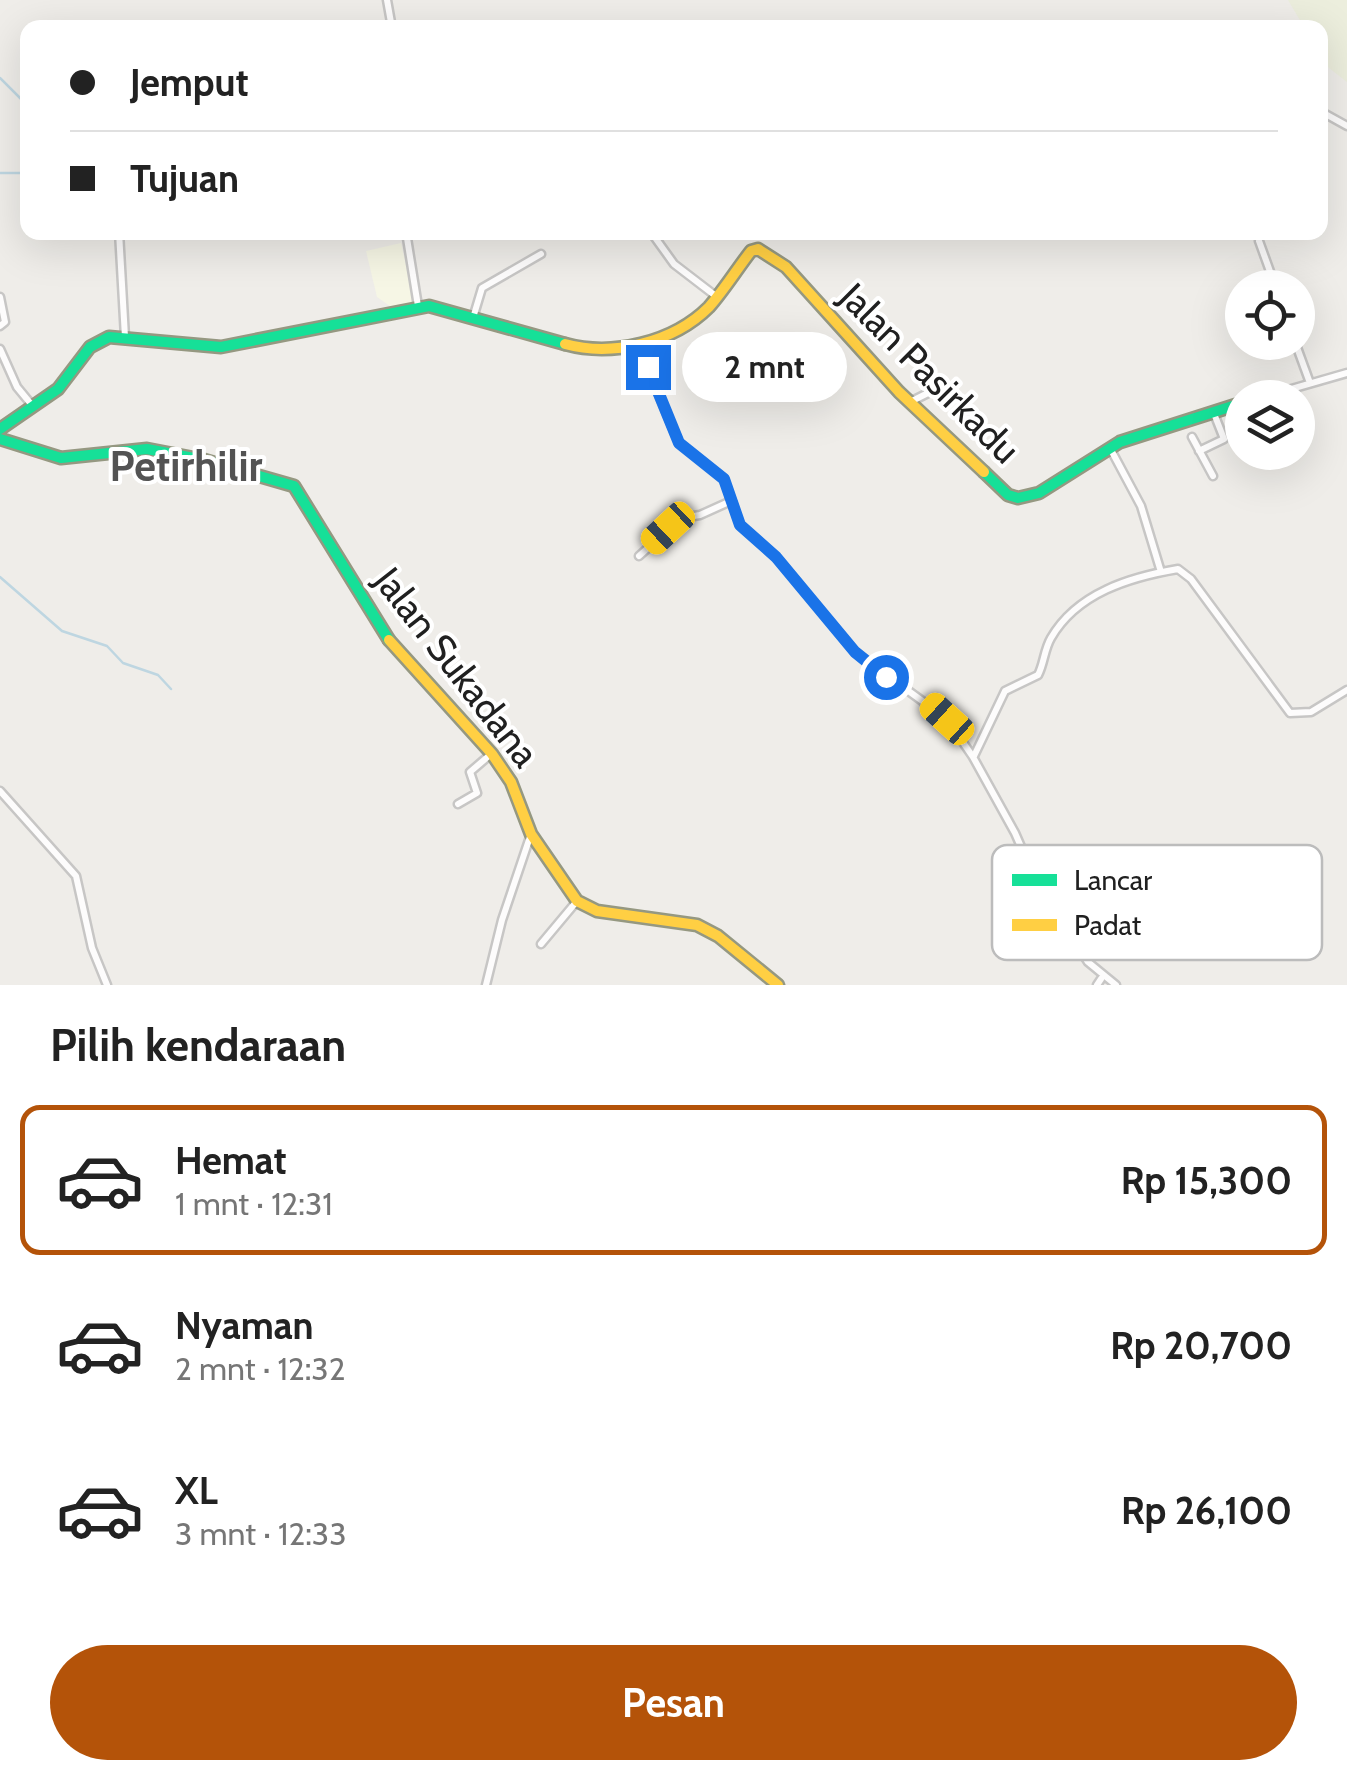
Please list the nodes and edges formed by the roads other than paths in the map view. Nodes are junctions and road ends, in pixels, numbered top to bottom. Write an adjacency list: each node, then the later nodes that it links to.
1 (119, 240): 12 (street)
2 (407, 240): 9 (street)
3 (657, 240): 8 (street)
4 (1259, 240): 6 (street)
5 (541, 254): 10 (street)
6 (1270, 270)
7 (0, 297): 11 (street)
8 (717, 297): 13 (street, Jalan Pasirkadu); 18 (street, Jalan Pasirkadu)
9 (418, 306): 10 (street, Jalan Pasirkadu); 12 (street, Jalan Pasirkadu)
10 (473, 318): 13 (street, Jalan Pasirkadu)
11 (0, 326)
12 (125, 337): 19 (street)
13 (638, 346): 28 (street)
14 (0, 349): 19 (street)
15 (1347, 373): 16 (street)
16 (1315, 382)
17 (940, 387): 18 (street)
18 (910, 403): 25 (street, Jalan Pasirkadu)
19 (31, 404): 22 (street)
20 (1225, 408): 21 (street, Jalan Pasirkadu)
21 (1214, 412): 25 (street, Jalan Pasirkadu); 26 (street)
22 (0, 430)
23 (1192, 437): 26 (street)
24 (0, 439): 32 (street, Jalan Sukadana)
25 (1110, 448): 30 (street)
26 (1199, 451): 27 (street)
27 (1212, 476)
28 (731, 500): 29 (street); 33 (street)
29 (639, 556)
30 (1162, 572): 31 (street); 33 (street)
31 (1347, 690)
32 (492, 754): 35 (street); 36 (street, Jalan Sukadana)
33 (973, 757): 37 (street)
34 (0, 791): 41 (street)
35 (458, 804)
36 (531, 834): 38 (street, Jalan Sukadana); 42 (street)
37 (1020, 845)
38 (576, 901): 39 (street); 43 (street)
39 (541, 944)
40 (1087, 960): 44 (street)
41 (107, 985)
42 (486, 985)
43 (778, 985)
44 (1116, 985)

